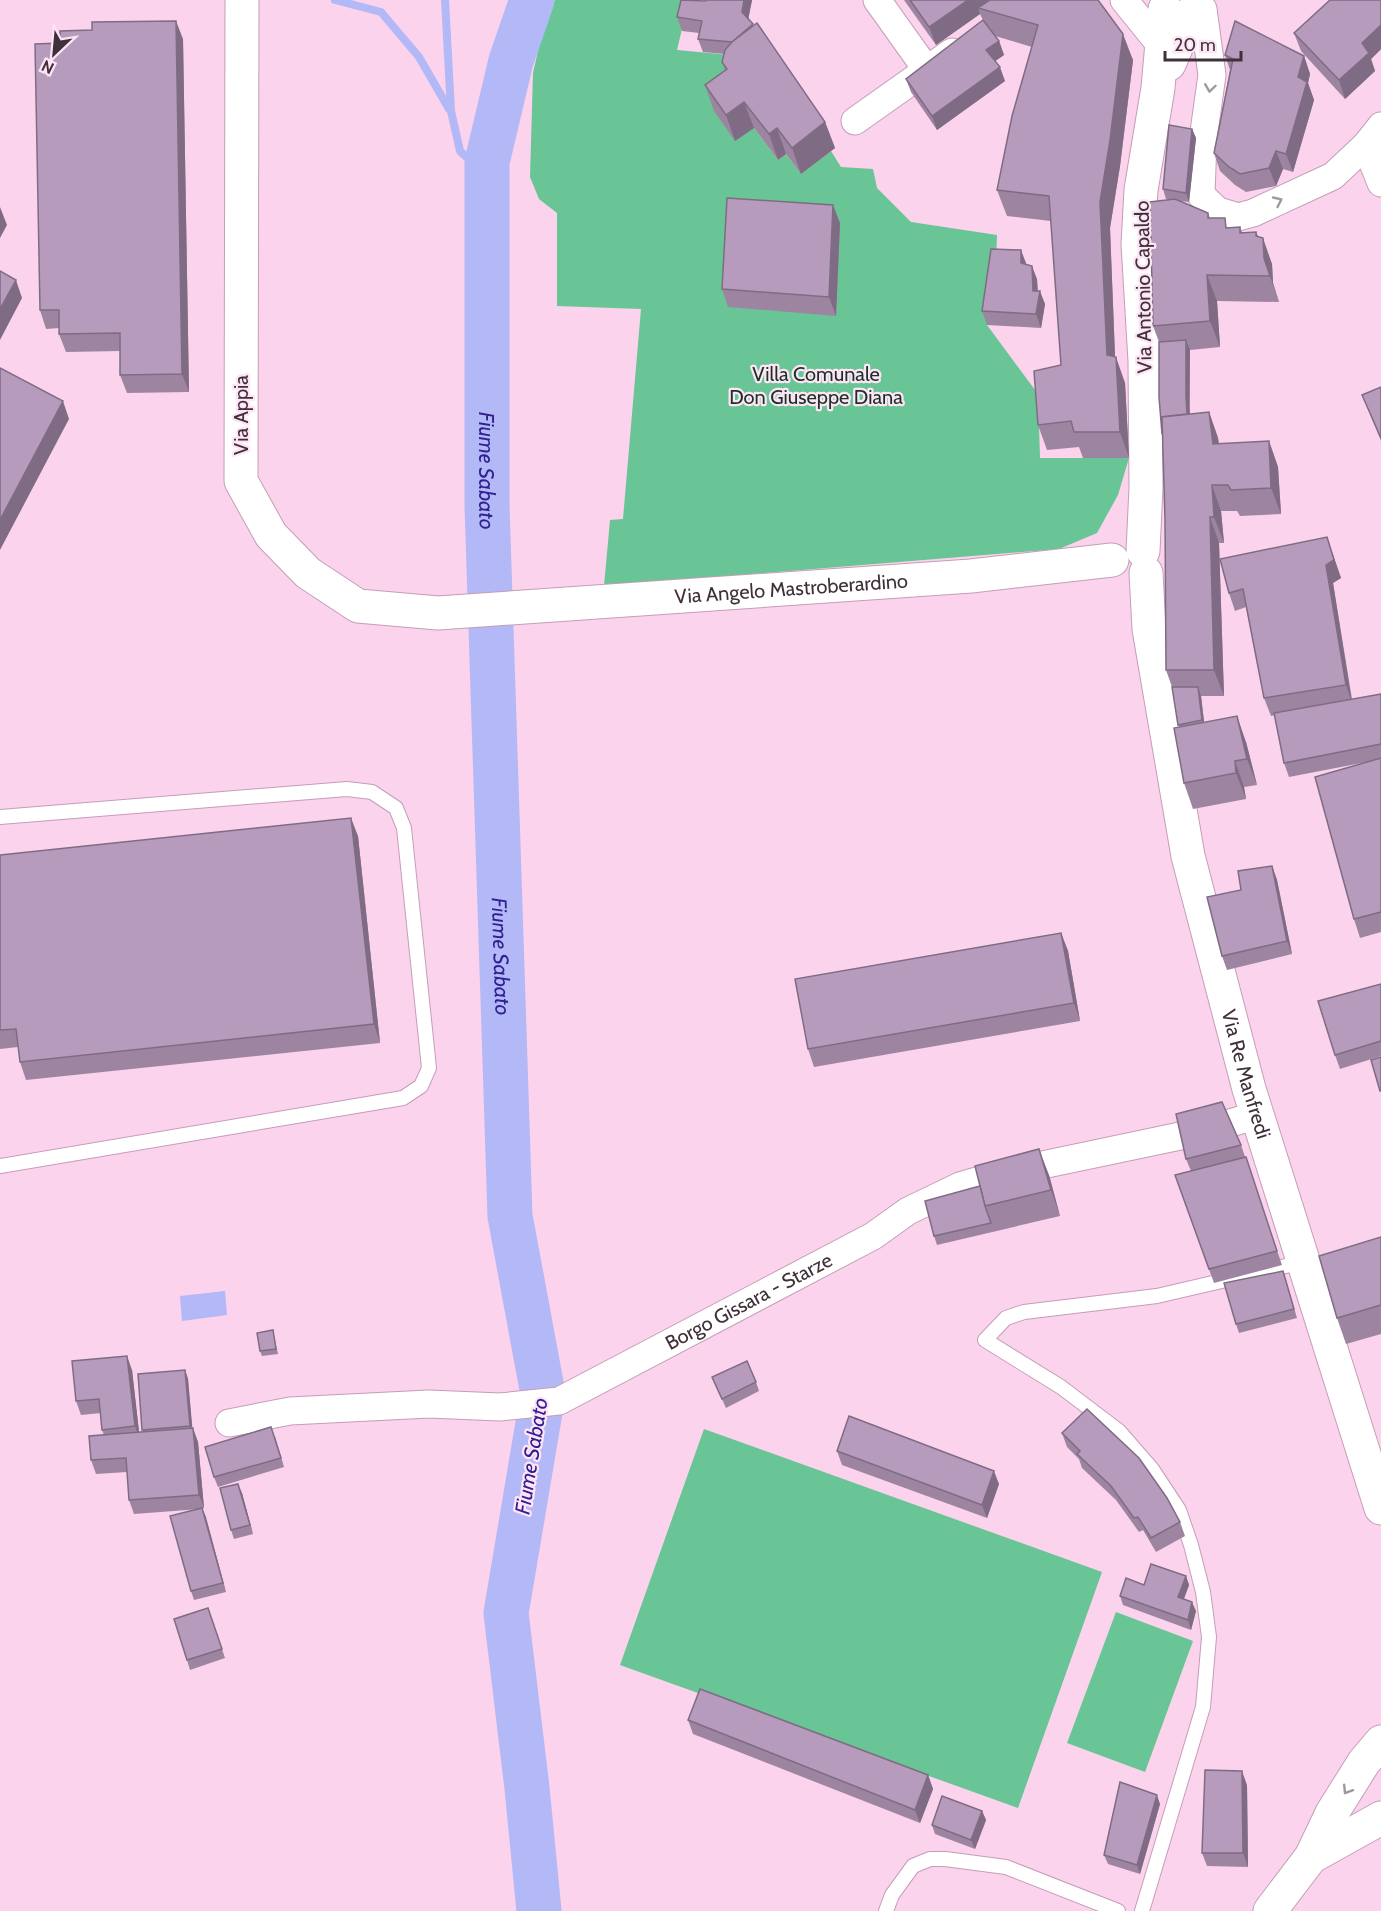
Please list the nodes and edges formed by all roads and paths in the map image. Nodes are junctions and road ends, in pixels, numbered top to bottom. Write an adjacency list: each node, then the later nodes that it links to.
1 (242, 0): 13 (main road, Via Appia)
2 (877, 0): 7 (street)
3 (1124, 0): 6 (street)
4 (1179, 5): 6 (main road); 8 (main road); 10 (street, one-way to 10)
5 (970, 40): 7 (street)
6 (1162, 47): 8 (main road)
7 (927, 70): 9 (street)
8 (1158, 88): 12 (main road, Via Antonio Capaldo)
9 (855, 121)
10 (1373, 136): 11 (street)
11 (1381, 183)
12 (1127, 564): 13 (main road, Via Angelo Mastroberardino); 15 (main road, Via Re Manfredi)
13 (532, 606)
14 (0, 817): 16 (lane)
15 (1257, 1115): 17 (main road, Via Re Manfredi); 18 (street, Borgo Gissara - Starze)
16 (0, 1166)
17 (1304, 1262): 19 (main road, Via Re Manfredi); 25 (lane)
18 (229, 1423)
19 (1381, 1508)
20 (1381, 1742): 22 (main road, one-way to 22)
21 (1381, 1818): 22 (main road)
22 (1311, 1857): 26 (main road)
23 (886, 1911): 24 (lane)
24 (1118, 1911)
25 (1142, 1911)
26 (1270, 1911)

